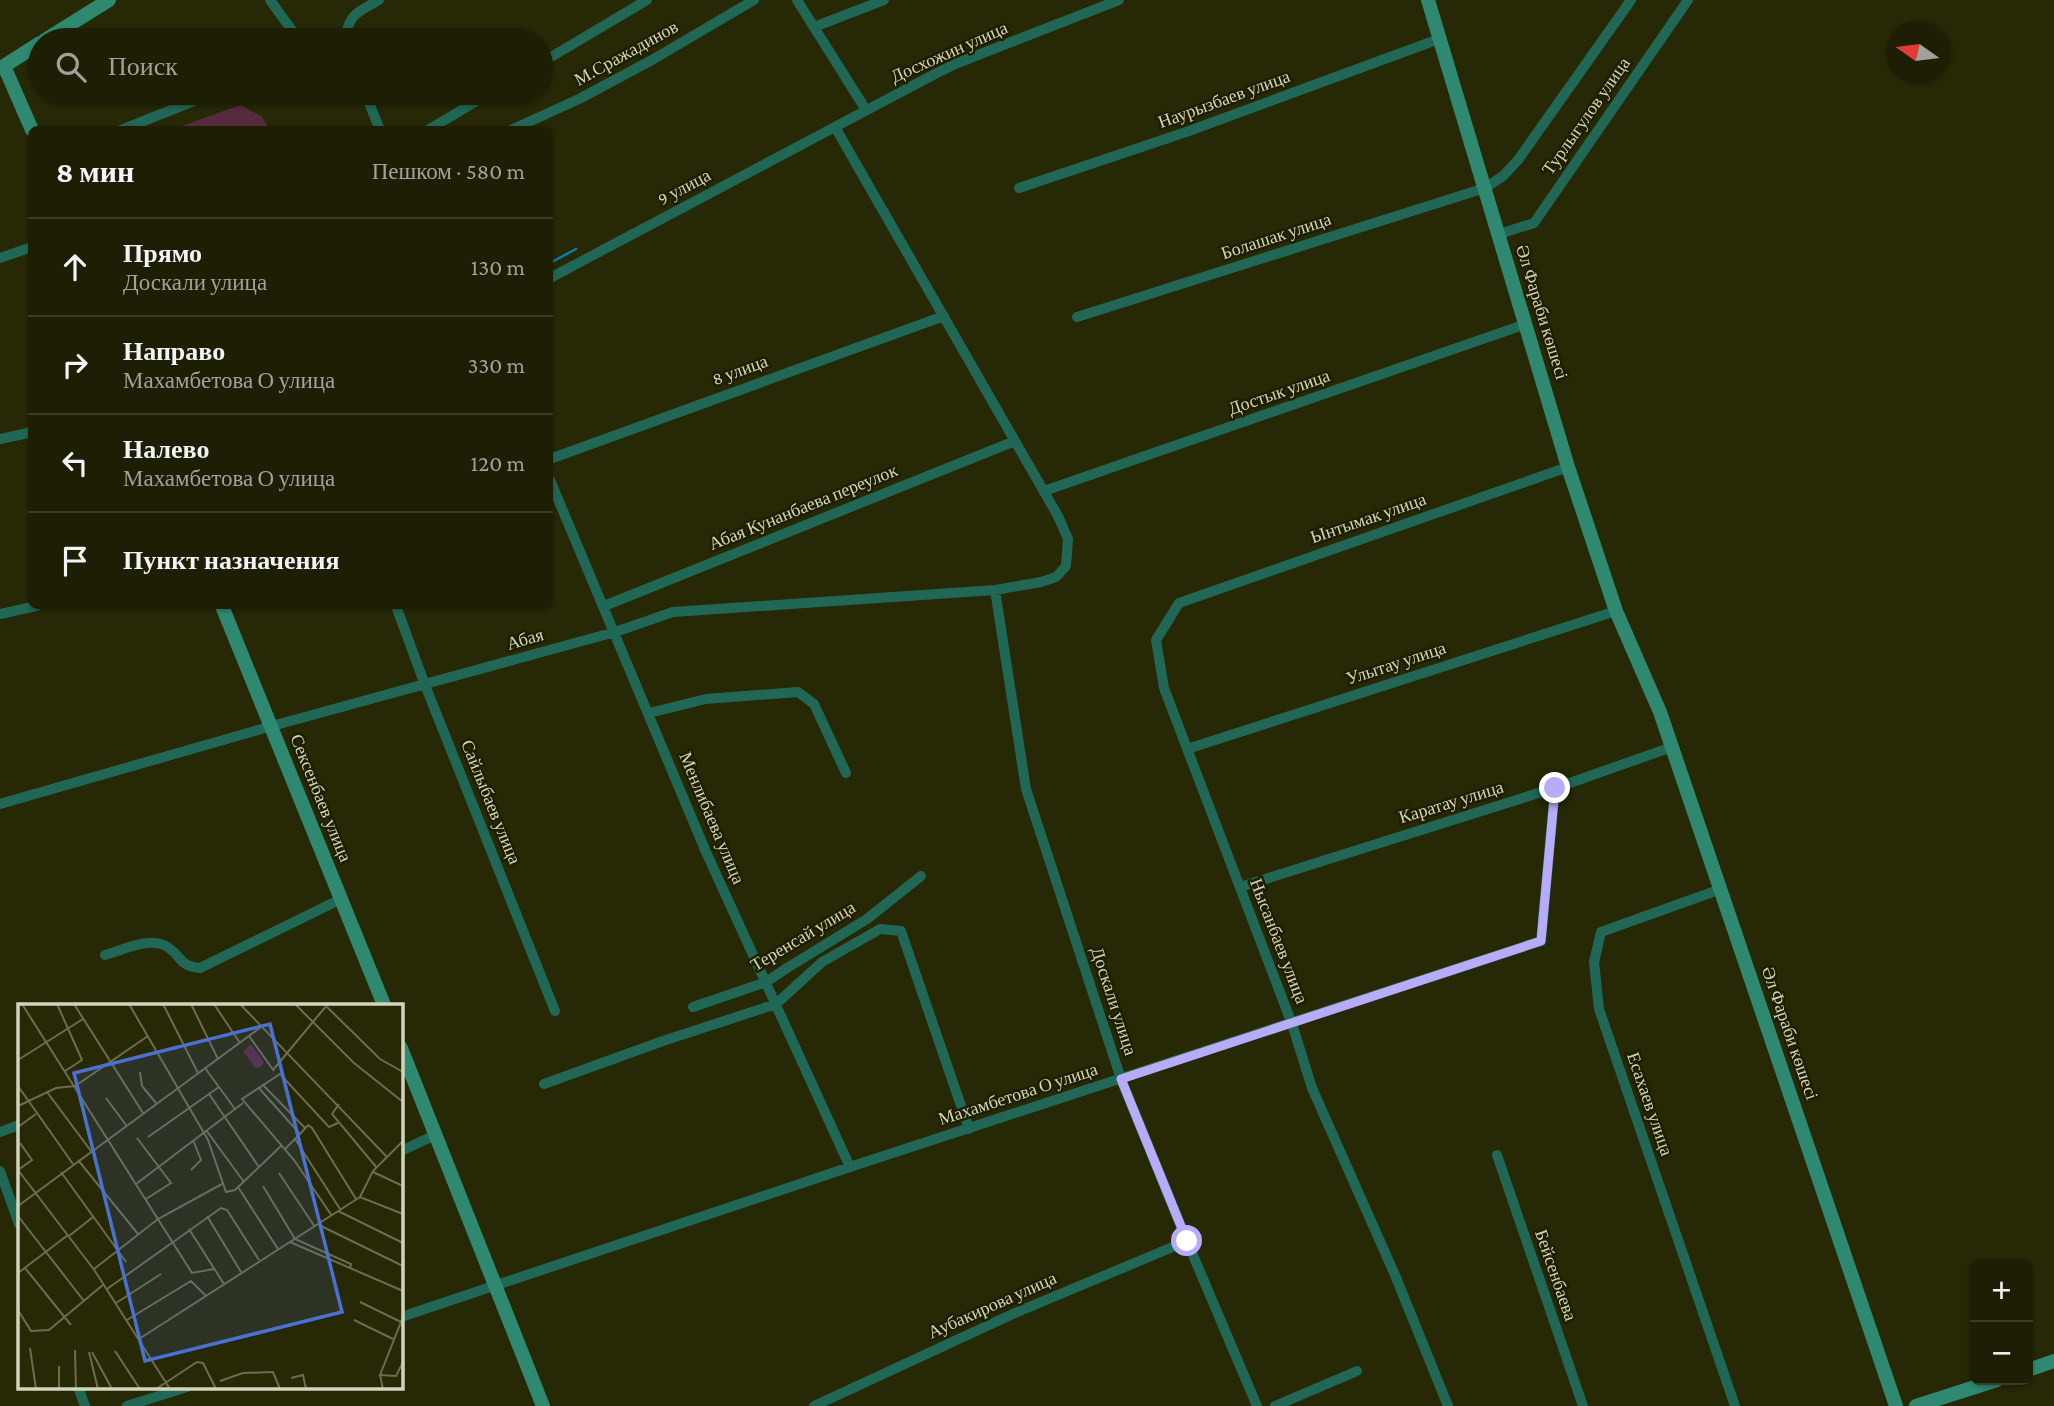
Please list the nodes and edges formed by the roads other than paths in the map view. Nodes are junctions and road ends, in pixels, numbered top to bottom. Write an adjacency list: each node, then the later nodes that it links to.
1 (109, 0): 13 (street)
2 (270, 0): 14 (street)
3 (379, 0): 15 (street)
4 (647, 0): 18 (street)
5 (754, 0): 28 (street, М.Сражадинов)
6 (797, 0): 12 (street)
7 (884, 0): 12 (street)
8 (1119, 0): 23 (street, Досхожин улица)
9 (1631, 0): 31 (street, Турлыгулов улица)
10 (1688, 0): 32 (street, Турлыгулов улица)
11 (1433, 3): 16 (street, Әл Фараби көшесі)
12 (814, 27): 23 (street)
13 (64, 28)
14 (290, 28)
15 (346, 28)
16 (1439, 38): 30 (street, Наурызбаев улица); 31 (street, Әл Фараби көшесі)
17 (28, 51): 19 (street)
18 (553, 56)
19 (2, 67): 24 (street)
20 (184, 105): 25 (street)
21 (370, 105): 26 (street)
22 (470, 105): 27 (street)
23 (866, 110): 29 (street, Досхожин улица)
24 (30, 126)
25 (131, 126)
26 (378, 126)
27 (435, 126)
28 (520, 126)
29 (835, 127): 35 (street, 9 улица); 36 (street)
30 (1019, 188)
31 (1485, 188): 32 (street, Әл Фараби көшесі); 37 (street, Болашак улица)
32 (1499, 234): 38 (street, Әл Фараби көшесі)
33 (28, 248): 34 (street)
34 (0, 258)
35 (553, 276)
36 (944, 316): 41 (street); 42 (street, 8 улица)
37 (1077, 317)
38 (1526, 324): 43 (street, Әл Фараби көшесі); 45 (street, Достык улица)
39 (28, 433): 40 (street)
40 (0, 439)
41 (1015, 441): 45 (street); 48 (street, Абая Кунанбаева переулок)
42 (553, 457)
43 (1568, 467): 47 (street, Ынтымак улица); 52 (street, Әл Фараби көшесі)
44 (553, 487): 48 (street, Менлибаева улица)
45 (1044, 491): 46 (street, Абая)
46 (995, 590): 54 (street, Абая); 75 (street, Доскали улица)
47 (1179, 603): 59 (street, Нысанбаев улица)
48 (604, 606): 54 (street, Менлибаева улица)
49 (28, 608): 53 (street)
50 (223, 609): 57 (street, Сексенбаев улица)
51 (397, 609): 55 (street, Сайлыбаев улица)
52 (1616, 611): 58 (street, Әл Фараби көшесі); 59 (street, Улытау улица)
53 (0, 614)
54 (615, 632): 55 (street, Абая); 56 (street, Менлибаева улица)
55 (425, 685): 57 (street, Абая); 72 (street, Сайлыбаев улица)
56 (649, 713): 60 (street); 68 (street, Менлибаева улица)
57 (272, 726): 62 (street, Абая); 66 (street, Сексенбаев улица)
58 (1672, 747): 61 (street, Каратау улица); 65 (street, Әл Фараби көшесі)
59 (1187, 749): 64 (street, Нысанбаев улица)
60 (846, 773)
61 (1555, 788): 64 (street, Каратау улица); 73 (street, Махамбетова О улица)
62 (0, 804)
63 (921, 876): 68 (street, Теренсай улица)
64 (1240, 887): 73 (street, Нысанбаев улица)
65 (1721, 889): 103 (street, Есахаев улица); 104 (street, Әл Фараби көшесі)
66 (341, 899): 67 (street); 69 (street, Сексенбаев улица)
67 (105, 955)
68 (766, 982): 70 (street, Менлибаева улица); 71 (street, Теренсай улица)
69 (384, 1004)
70 (776, 1004): 76 (street); 78 (street); 83 (street, Менлибаева улица)
71 (693, 1007)
72 (555, 1012)
73 (1292, 1024): 75 (street, Махамбетова О улица); 101 (street, Нысанбаев улица)
74 (402, 1051): 80 (street)
75 (1121, 1079): 78 (street, Махамбетова О улица); 86 (street, Доскали улица)
76 (544, 1084)
77 (18, 1125): 79 (street)
78 (969, 1129): 83 (street, Махамбетова О улица)
79 (0, 1132)
80 (435, 1135): 81 (street); 87 (street)
81 (402, 1151)
82 (1497, 1155): 102 (street, Бейсенбаева)
83 (850, 1167): 87 (street, Махамбетова О улица)
84 (0, 1171): 85 (street)
85 (18, 1221)
86 (1187, 1241): 98 (street, Аубакирова улица); 99 (street, Доскали улица)
87 (494, 1287): 88 (street, Махамбетова О улица); 97 (street)
88 (402, 1317)
89 (2054, 1361): 90 (street)
90 (2033, 1368)
91 (1357, 1371): 100 (street)
92 (1981, 1385): 105 (street)
93 (78, 1388): 95 (street)
94 (184, 1388): 96 (street)
95 (85, 1406)
96 (127, 1406)
97 (542, 1406)
98 (814, 1406)
99 (1257, 1406)
100 (1275, 1406)
101 (1448, 1406)
102 (1583, 1406)
103 (1735, 1406)
104 (1896, 1406)
105 (1916, 1406)

